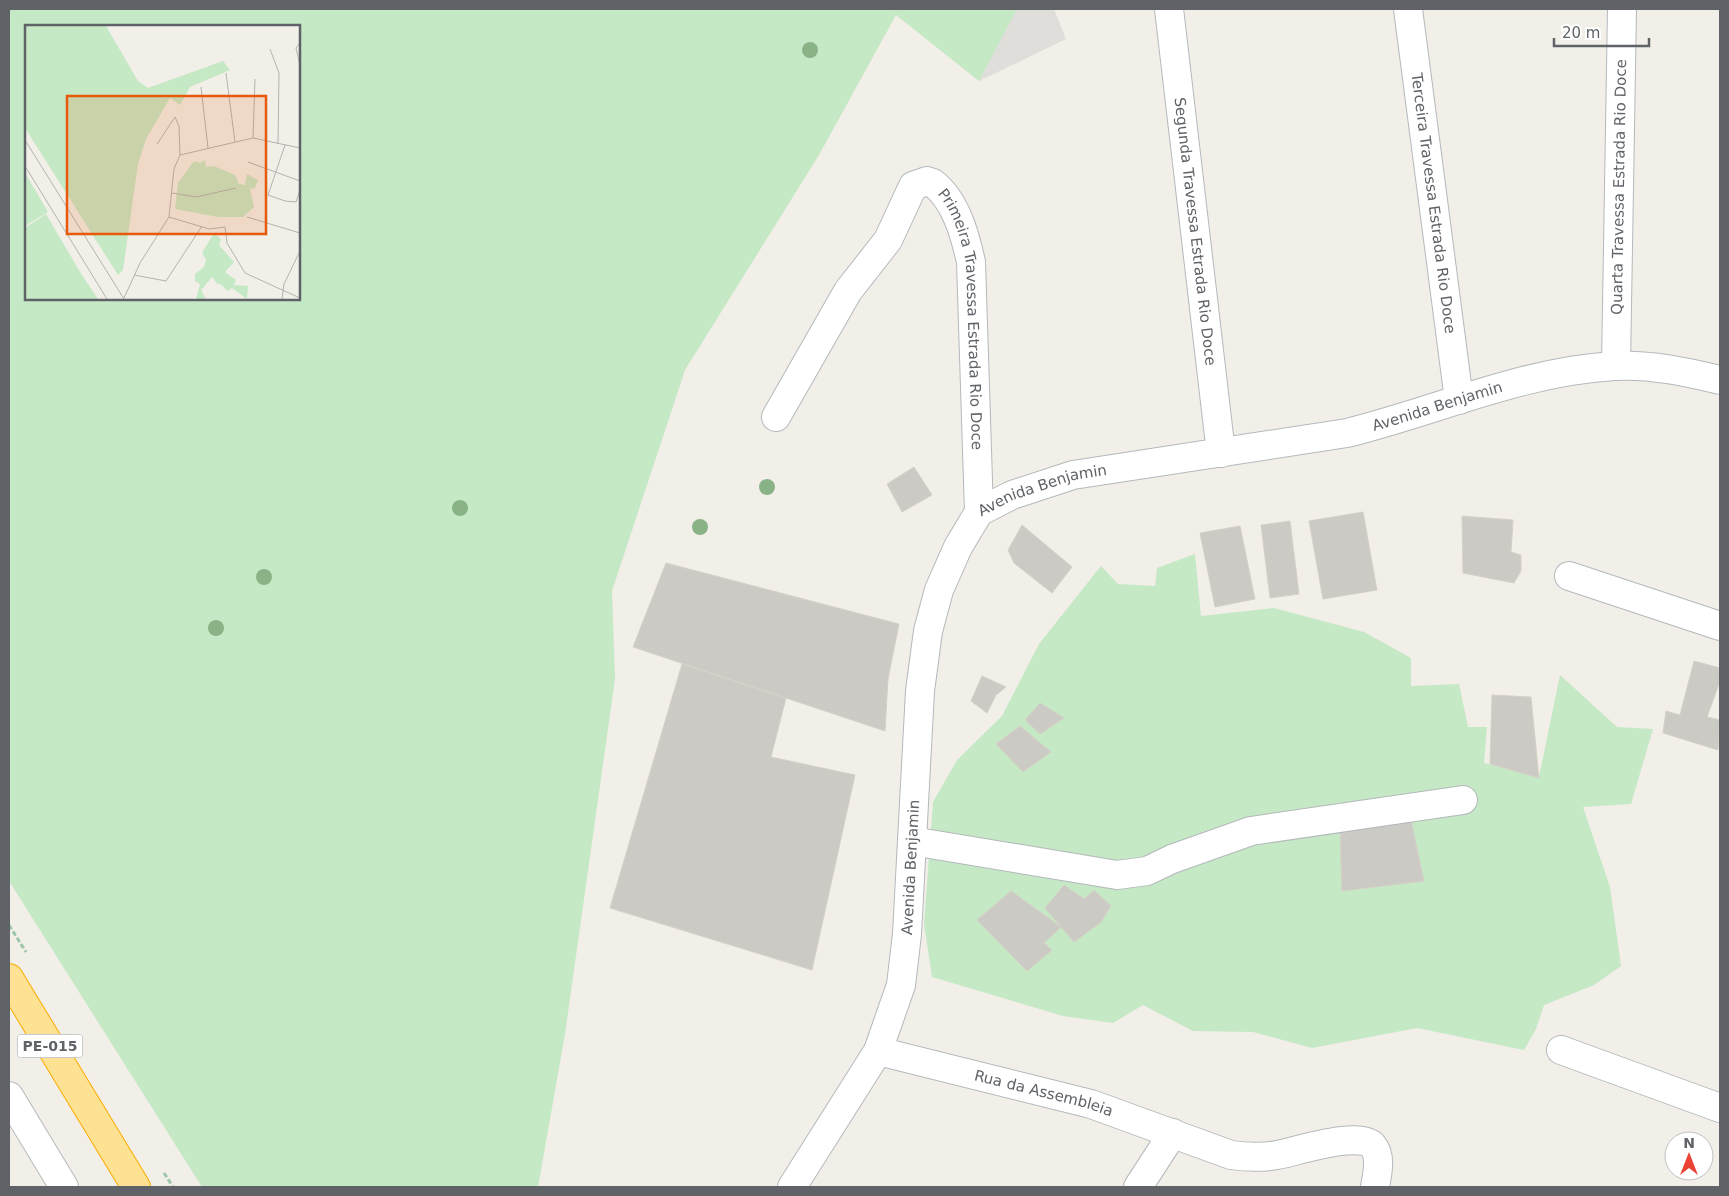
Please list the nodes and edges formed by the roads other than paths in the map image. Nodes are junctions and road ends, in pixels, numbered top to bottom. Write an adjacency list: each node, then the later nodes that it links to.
1 (1169, 9): 8 (street, Segunda Travessa Estrada Rio Doce)
2 (1408, 9): 6 (street, Terceira Travessa Estrada Rio Doce)
3 (1622, 9): 4 (street, Quarta Travessa Estrada Rio Doce)
4 (1616, 366): 5 (street, Avenida Benjamin); 6 (street, Avenida Benjamin)
5 (1720, 380)
6 (1459, 400): 8 (street, Avenida Benjamin)
7 (776, 417): 9 (street, Primeira Travessa Estrada Rio Doce)
8 (1221, 453): 9 (street, Avenida Benjamin)
9 (979, 512): 13 (street, Avenida Benjamin)
10 (1569, 576): 11 (street)
11 (1720, 626)
12 (1463, 800): 13 (street)
13 (912, 841): 16 (street, Avenida Benjamin)
14 (9, 978): 21 (highway, PE-015)
15 (1561, 1050): 18 (street)
16 (878, 1051): 19 (street, Rua da Assembleia); 22 (street, Avenida Benjamin)
17 (9, 1096): 20 (street)
18 (1720, 1108)
19 (1173, 1133): 23 (street); 24 (street, Rua da Assembleia)
20 (64, 1187)
21 (136, 1187)
22 (792, 1187)
23 (1138, 1187)
24 (1375, 1187)

